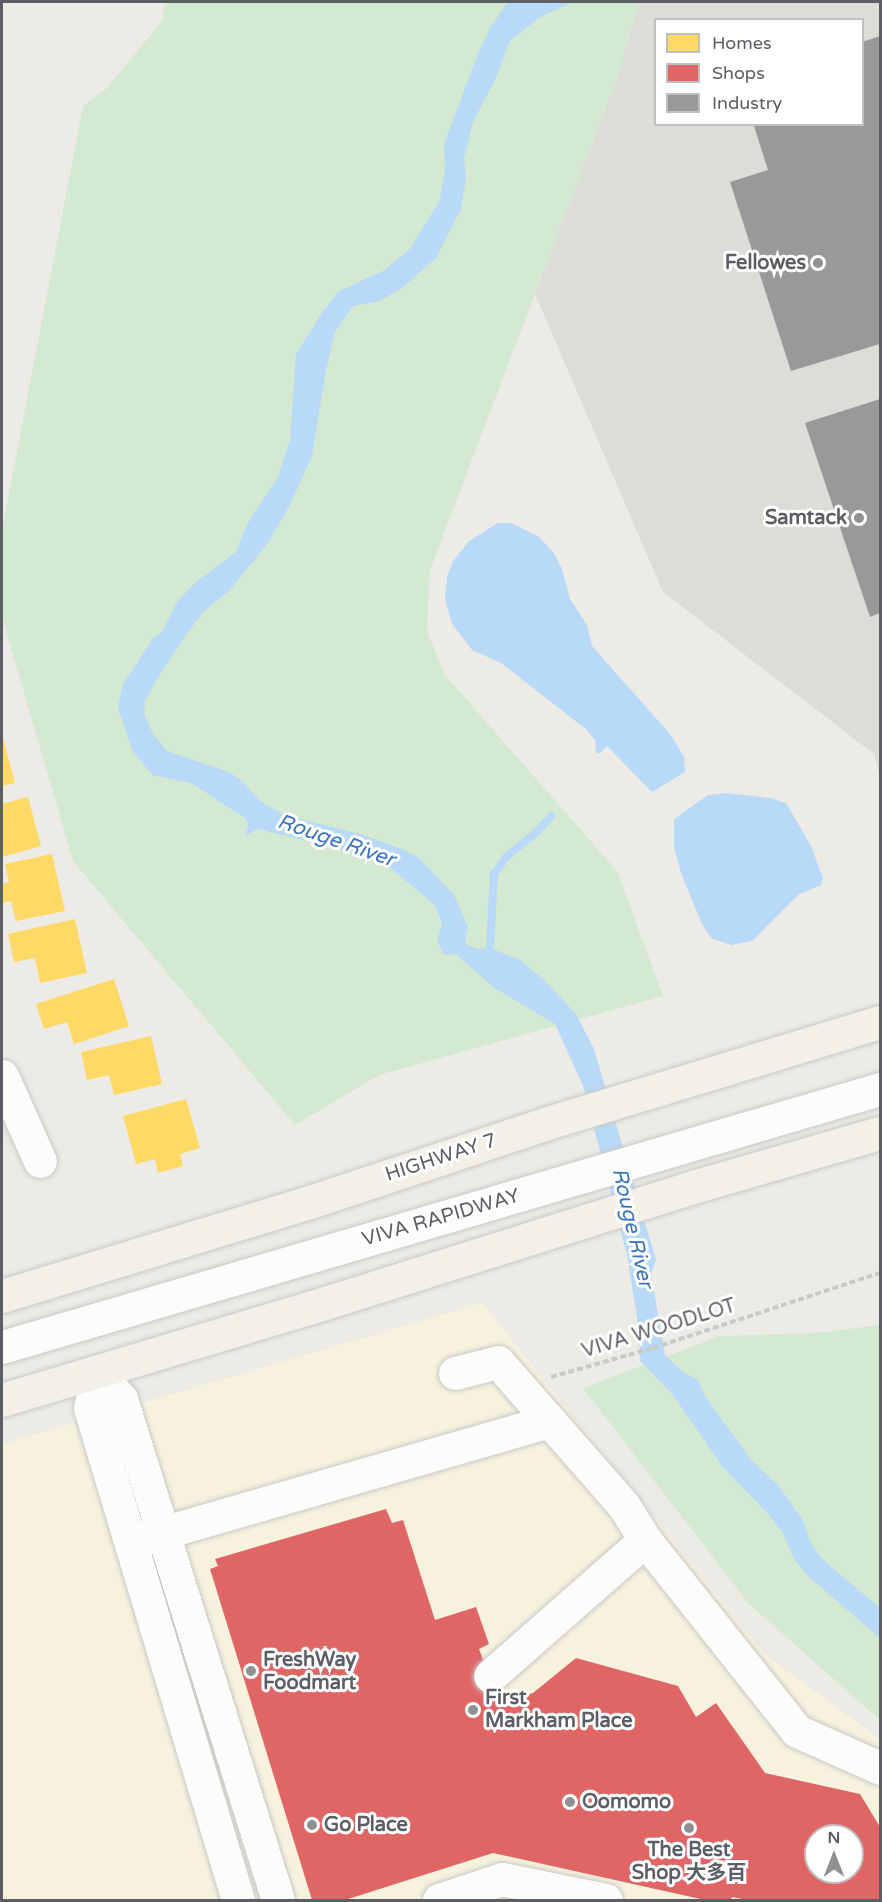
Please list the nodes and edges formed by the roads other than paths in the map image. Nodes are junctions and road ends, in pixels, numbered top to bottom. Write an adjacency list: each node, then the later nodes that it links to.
1 (880, 1022): 6 (main road, HIGHWAY 7)
2 (2, 1076): 5 (street)
3 (880, 1089): 7 (street, VIVA RAPIDWAY)
4 (880, 1132): 8 (main road)
5 (40, 1161)
6 (2, 1296)
7 (2, 1347)
8 (97, 1373): 10 (main road); 12 (street); 14 (street)
9 (455, 1373): 11 (street)
10 (2, 1400)
11 (549, 1420): 12 (street); 13 (street)
12 (163, 1531): 14 (street); 18 (street)
13 (645, 1540): 15 (street); 16 (street)
14 (131, 1542): 17 (street)
15 (490, 1676)
16 (880, 1768)
17 (238, 1900)
18 (278, 1900)
19 (439, 1900): 20 (street)
20 (606, 1900)

